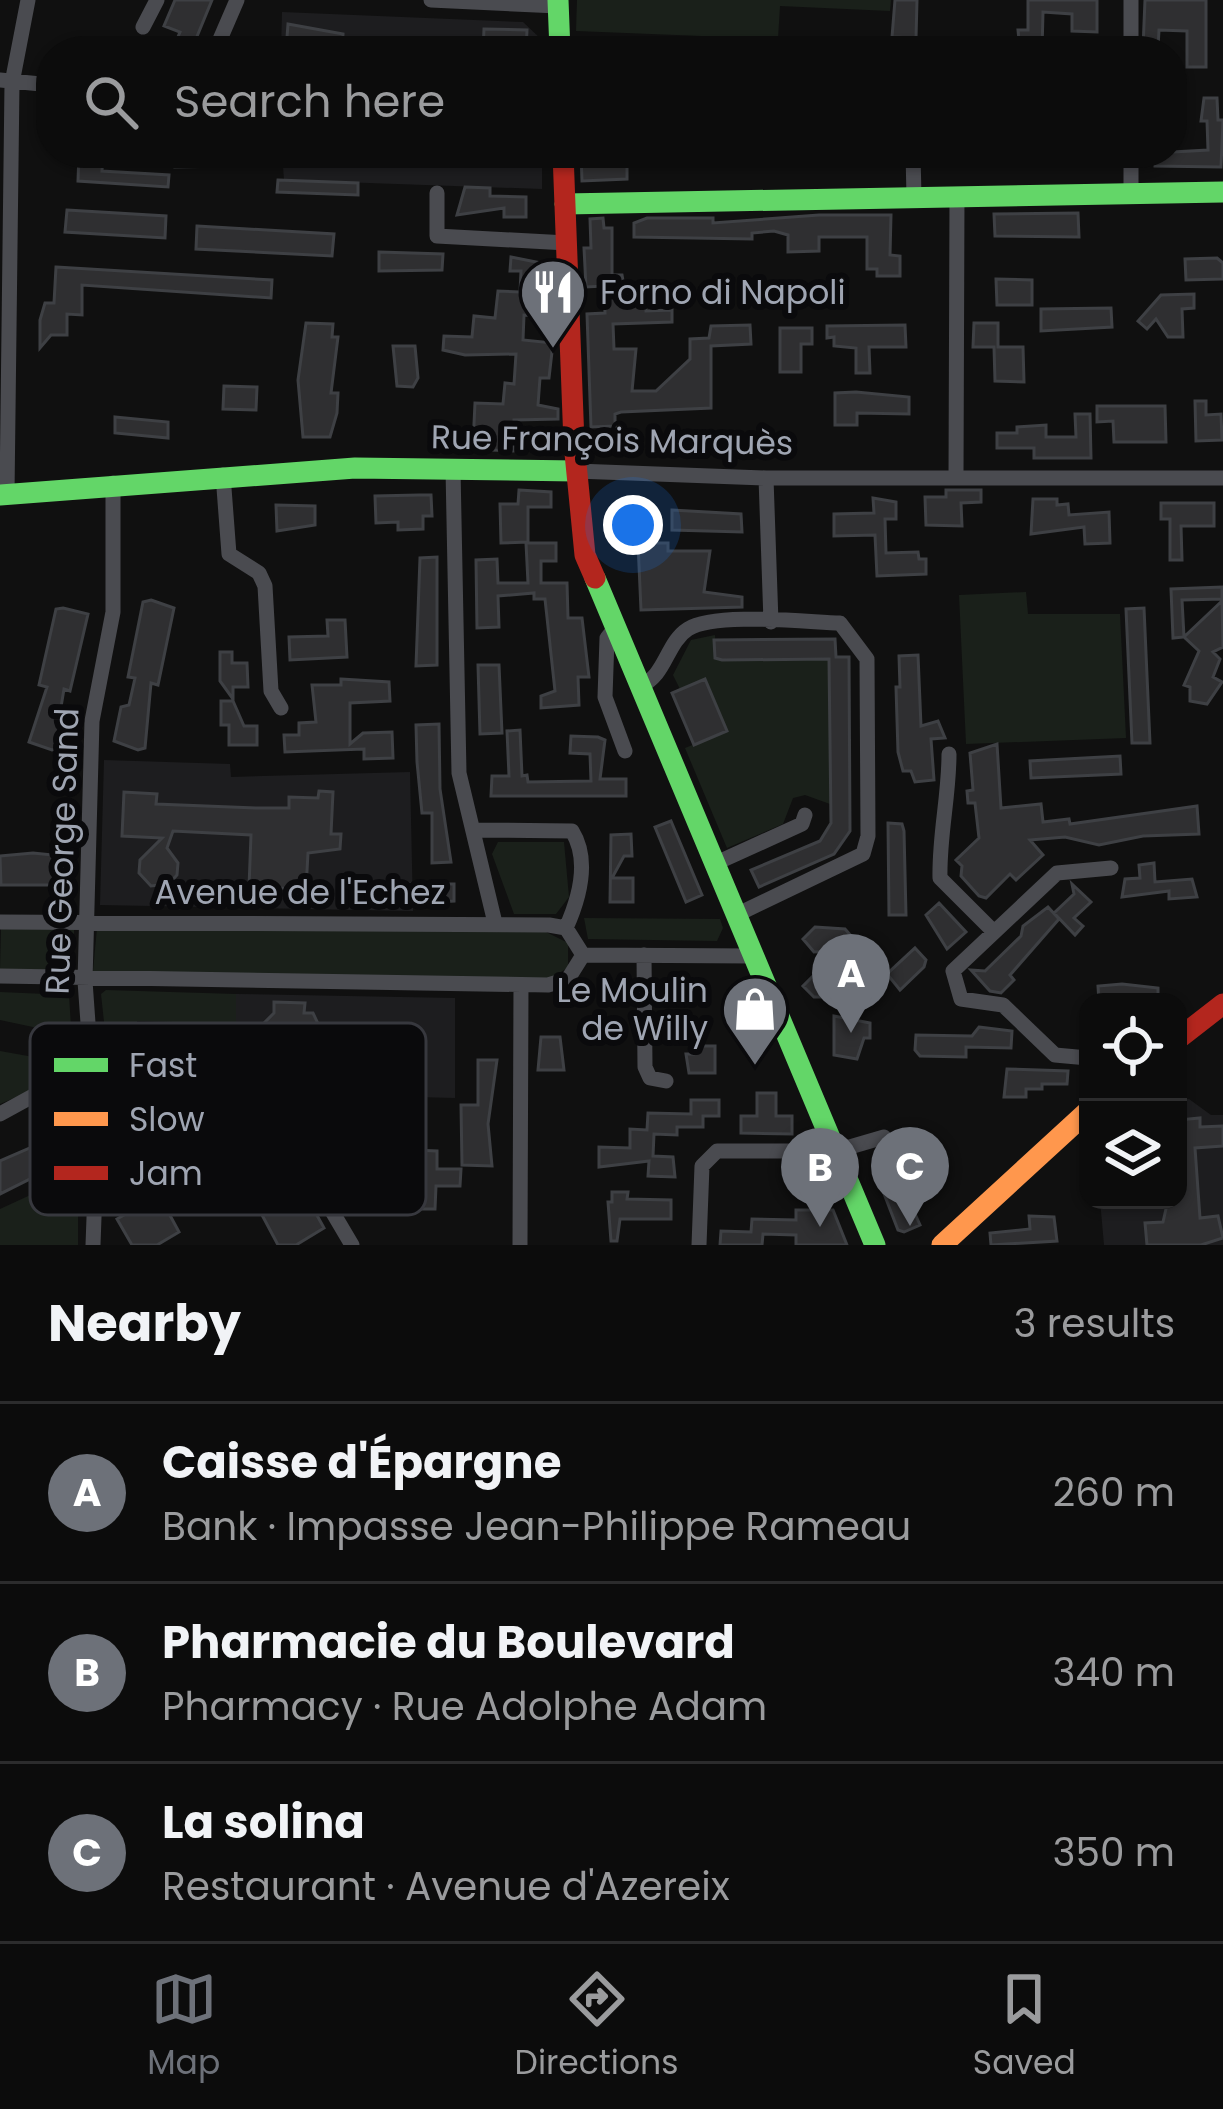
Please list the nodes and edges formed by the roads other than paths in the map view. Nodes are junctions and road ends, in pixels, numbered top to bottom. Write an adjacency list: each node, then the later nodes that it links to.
1 (28, 0): 11 (street)
2 (157, 0): 7 (street)
3 (237, 0): 8 (street)
4 (431, 0): 6 (street)
5 (1132, 0): 10 (street)
6 (558, 3): 9 (street)
7 (143, 27)
8 (221, 36)
9 (559, 36)
10 (1131, 36)
11 (6, 82): 12 (street); 30 (street)
12 (36, 84)
13 (564, 168): 21 (street)
14 (913, 168): 20 (street)
15 (1131, 168): 18 (street)
16 (1223, 192): 18 (street)
17 (437, 193): 22 (street)
18 (1131, 194): 19 (street)
19 (957, 196): 20 (street); 26 (street)
20 (914, 197): 21 (street)
21 (566, 204): 22 (street)
22 (567, 243): 24 (street)
23 (453, 469): 24 (street, Rue François Marquès); 25 (street, Rue François Marquès); 38 (street)
24 (576, 471): 27 (street, Rue François Marquès); 32 (street)
25 (224, 475): 29 (street, Rue François Marquès); 34 (street)
26 (956, 476): 27 (street, Rue François Marquès); 28 (street, Rue François Marquès)
27 (766, 478): 31 (street)
28 (1223, 478)
29 (113, 483): 30 (street, Rue François Marquès); 42 (street, Rue George Sand)
30 (4, 494)
31 (771, 622): 33 (street); 41 (street)
32 (614, 629): 33 (street); 35 (street)
33 (640, 686): 39 (street)
34 (281, 708)
35 (626, 751)
36 (950, 754): 46 (street)
37 (805, 815): 39 (street)
38 (474, 830): 44 (street); 45 (street)
39 (714, 864): 41 (street)
40 (1112, 868): 46 (street)
41 (736, 915): 49 (street)
42 (85, 921): 43 (street, Avenue de l'Echez); 44 (street, Avenue de l'Echez); 51 (street, Rue George Sand)
43 (0, 922)
44 (495, 923): 45 (street, Avenue de l'Echez)
45 (566, 928): 47 (street)
46 (993, 931): 56 (street)
47 (583, 956): 48 (street); 52 (street)
48 (644, 956): 49 (street); 57 (street)
49 (754, 956): 62 (street)
50 (0, 976): 51 (street)
51 (85, 981): 52 (street); 54 (street, Rue George Sand)
52 (521, 985): 67 (street)
53 (1223, 1004): 55 (street)
54 (89, 1023)
55 (1187, 1032)
56 (1079, 1057)
57 (666, 1081)
58 (30, 1098): 59 (street)
59 (0, 1114)
60 (1079, 1119): 70 (street)
61 (884, 1137): 62 (street)
62 (836, 1151): 68 (street); 69 (street)
63 (93, 1215): 65 (street, Rue George Sand)
64 (333, 1215): 66 (street)
65 (93, 1245)
66 (352, 1245)
67 (520, 1245)
68 (700, 1245)
69 (875, 1245)
70 (942, 1245)

